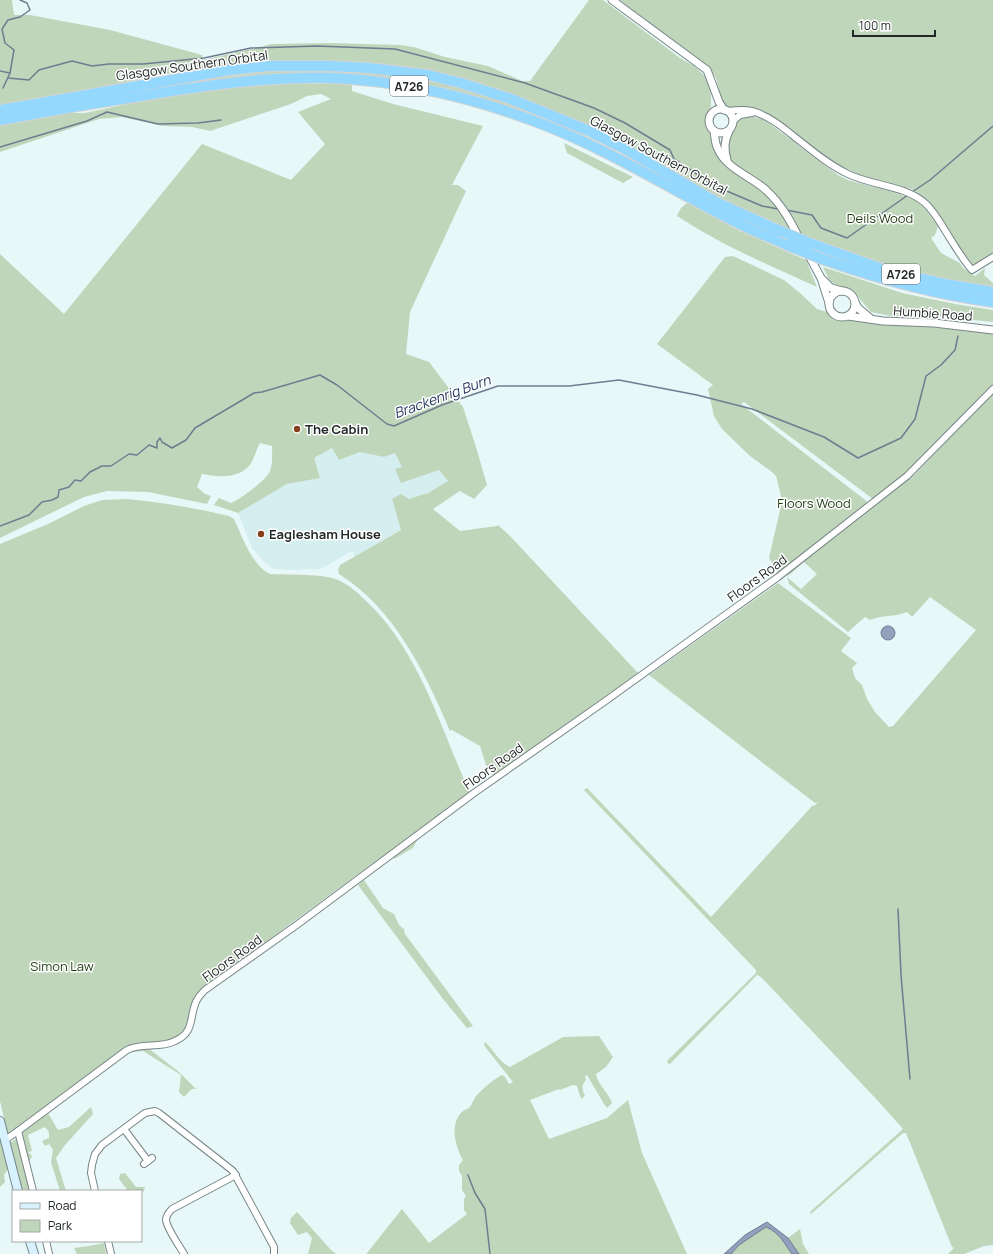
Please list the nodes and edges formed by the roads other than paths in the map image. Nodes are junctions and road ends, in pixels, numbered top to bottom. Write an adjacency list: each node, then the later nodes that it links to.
1 (612, 0): 2 (street)
2 (715, 91): 4 (street); 5 (street)
3 (0, 110): 15 (highway, Glasgow Southern Orbital / A726, bridge)
4 (726, 110): 5 (street); 6 (street); 8 (street)
5 (713, 113): 9 (street)
6 (760, 114): 8 (street); 12 (street)
7 (0, 120): 17 (highway, Glasgow Southern Orbital / A726, bridge)
8 (734, 121): 10 (street)
9 (714, 131): 10 (street); 11 (street)
10 (729, 131): 11 (street)
11 (728, 162): 13 (street)
12 (993, 257)
13 (821, 278): 14 (street); 18 (street)
14 (844, 292): 16 (street); 18 (street)
15 (993, 292)
16 (855, 302): 19 (street); 20 (street)
17 (993, 302)
18 (829, 303): 19 (street)
19 (848, 316): 20 (street, Humbie Road)
20 (872, 319): 21 (street, Humbie Road)
21 (993, 330)
22 (993, 389): 25 (street, Floors Road)
23 (0, 1121): 26 (main road)
24 (124, 1129): 27 (street); 28 (street); 31 (street)
25 (18, 1131): 26 (street, Floors Road); 30 (street)
26 (4, 1140): 29 (main road)
27 (148, 1161)
28 (236, 1175): 38 (street); 39 (street)
29 (18, 1190)
30 (33, 1190)
31 (95, 1190)
32 (30, 1242): 35 (main road)
33 (46, 1242): 36 (street)
34 (108, 1242): 37 (street)
35 (34, 1254)
36 (49, 1254)
37 (111, 1254)
38 (184, 1254)
39 (274, 1254)

